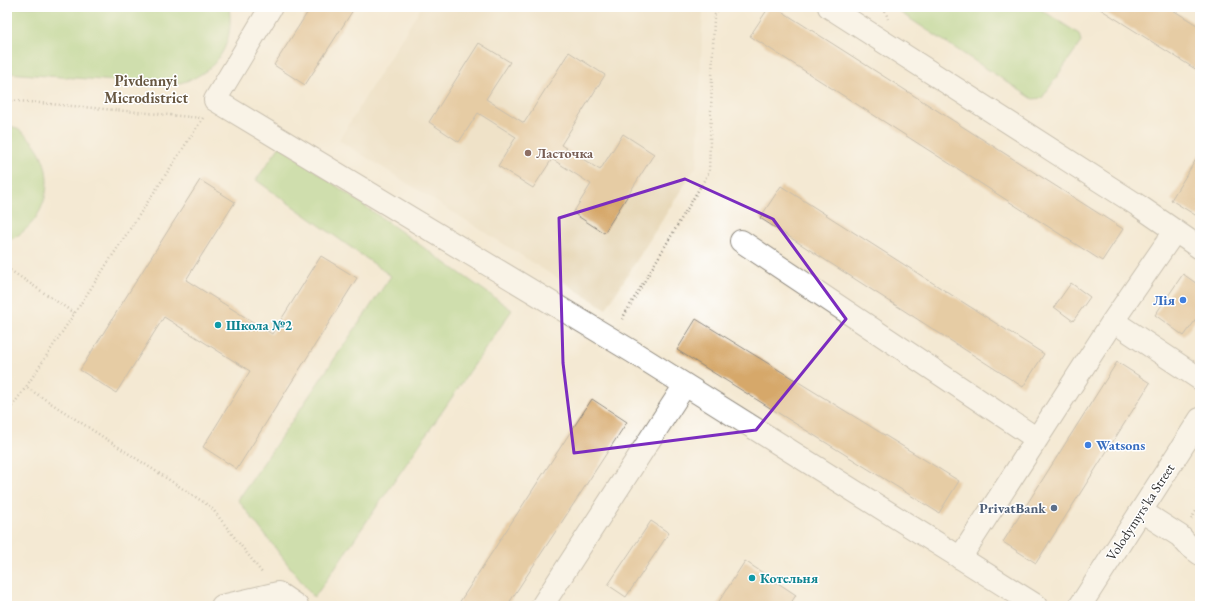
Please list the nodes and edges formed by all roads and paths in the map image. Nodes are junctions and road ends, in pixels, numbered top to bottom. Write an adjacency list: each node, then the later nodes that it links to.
1 (271, 7): 5 (street)
2 (720, 7): 13 (path)
3 (829, 7): 7 (street)
4 (7, 100): 6 (path)
5 (215, 100): 6 (path); 13 (street)
6 (203, 118): 11 (path)
7 (1175, 231): 9 (street); 12 (street)
8 (741, 241): 19 (street)
9 (1200, 248)
10 (7, 268): 11 (path)
11 (74, 313): 16 (path)
12 (1114, 321): 14 (street); 19 (street)
13 (610, 339): 15 (street)
14 (1200, 379)
15 (685, 385): 22 (street); 26 (street)
16 (26, 387): 17 (path); 23 (path)
17 (7, 414)
18 (1200, 419): 20 (street, Volodymyrs'ka Street)
19 (1037, 439): 22 (street)
20 (1141, 510): 21 (street); 28 (street, Volodymyrs'ka Street)
21 (1200, 554)
22 (960, 558): 27 (street)
23 (278, 593): 24 (street); 25 (street)
24 (222, 606)
25 (297, 606)
26 (542, 606)
27 (1037, 606)
28 (1080, 606)

